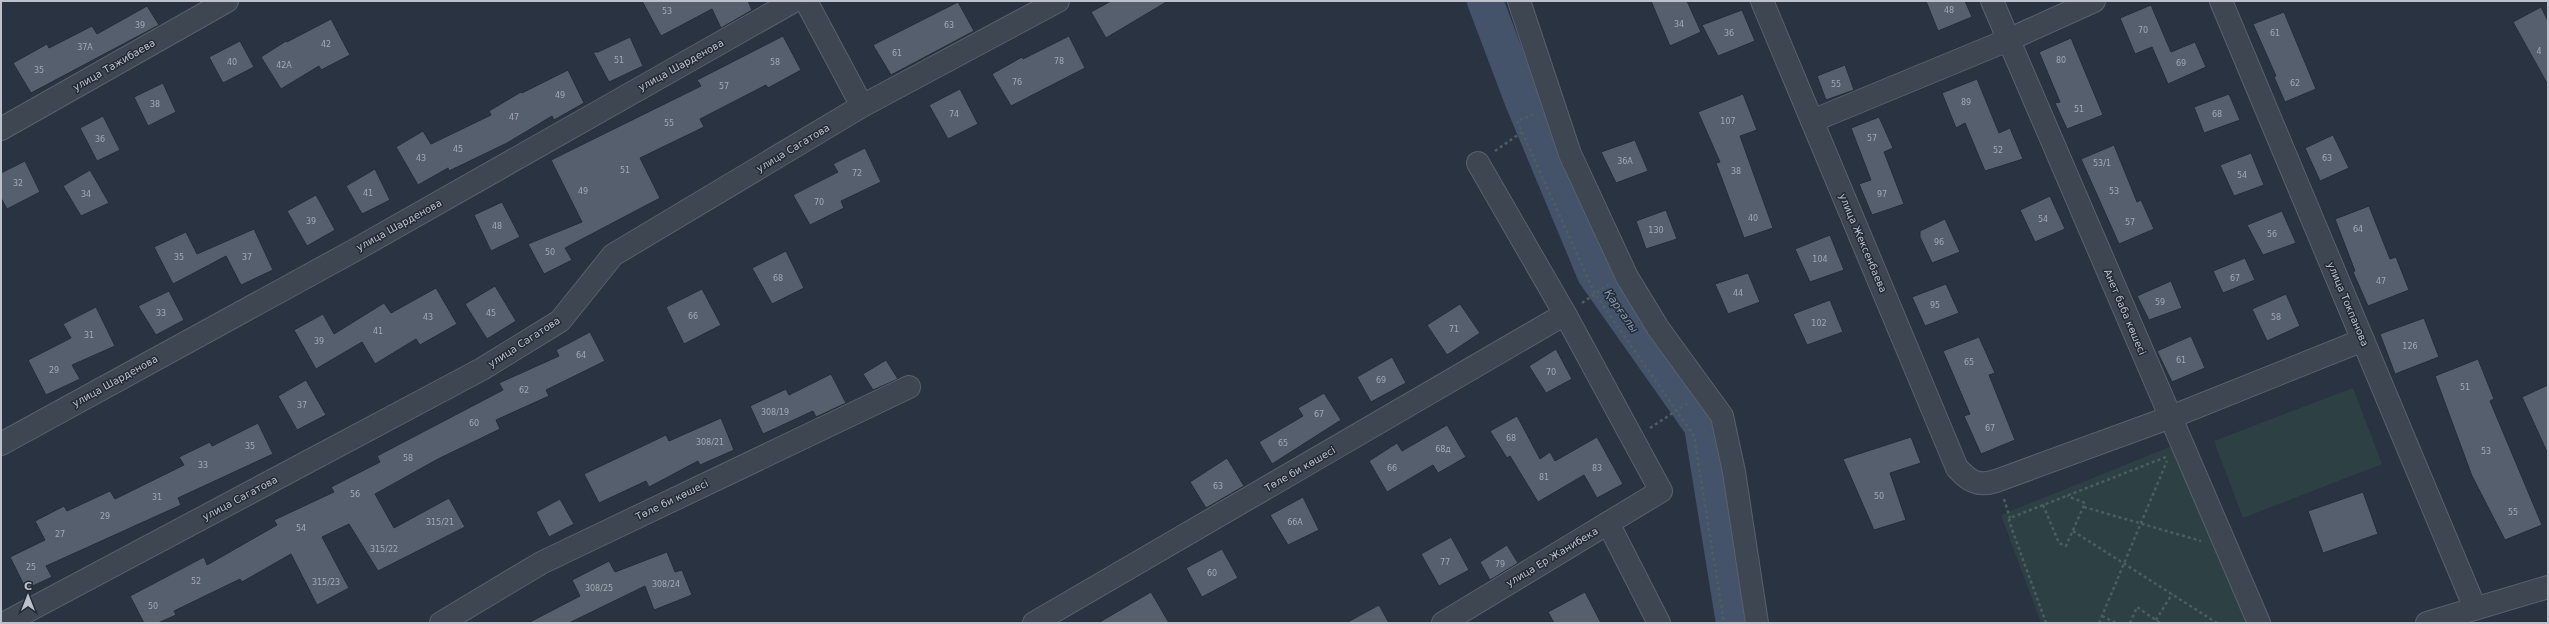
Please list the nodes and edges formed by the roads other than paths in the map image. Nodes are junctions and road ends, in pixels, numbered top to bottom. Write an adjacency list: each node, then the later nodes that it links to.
1 (227, 1): 13 (street, улица Тажибаева)
2 (794, 1): 19 (street, улица Шарденова)
3 (806, 1): 11 (street)
4 (1058, 1): 11 (street, улица Сагатова)
5 (1519, 1): 28 (street)
6 (1762, 1): 12 (street, улица Жексенбаева)
7 (1992, 1): 10 (street, Анет баба көшесі)
8 (2094, 1): 10 (street)
9 (2222, 1): 16 (street, улица Токпанова)
10 (2008, 40): 12 (street); 18 (street, Анет баба көшесі)
11 (862, 106): 23 (street, улица Сагатова)
12 (1812, 121): 18 (street, улица Жексенбаева)
13 (1, 129)
14 (1478, 163): 15 (street)
15 (1565, 314): 20 (street, улица Ер Жанибека); 25 (street, Төле би көшесі)
16 (2363, 340): 18 (street); 22 (street, улица Токпанова)
17 (908, 387): 24 (street, Төле би көшесі)
18 (2171, 417): 29 (street, Анет баба көшесі)
19 (1, 444)
20 (1608, 523): 26 (street, улица Ер Жанибека); 27 (street)
21 (2548, 587): 22 (street)
22 (2475, 608): 30 (street)
23 (5, 623)
24 (441, 623)
25 (1034, 623)
26 (1443, 623)
27 (1659, 623)
28 (1757, 623)
29 (2259, 623)
30 (2427, 623)

